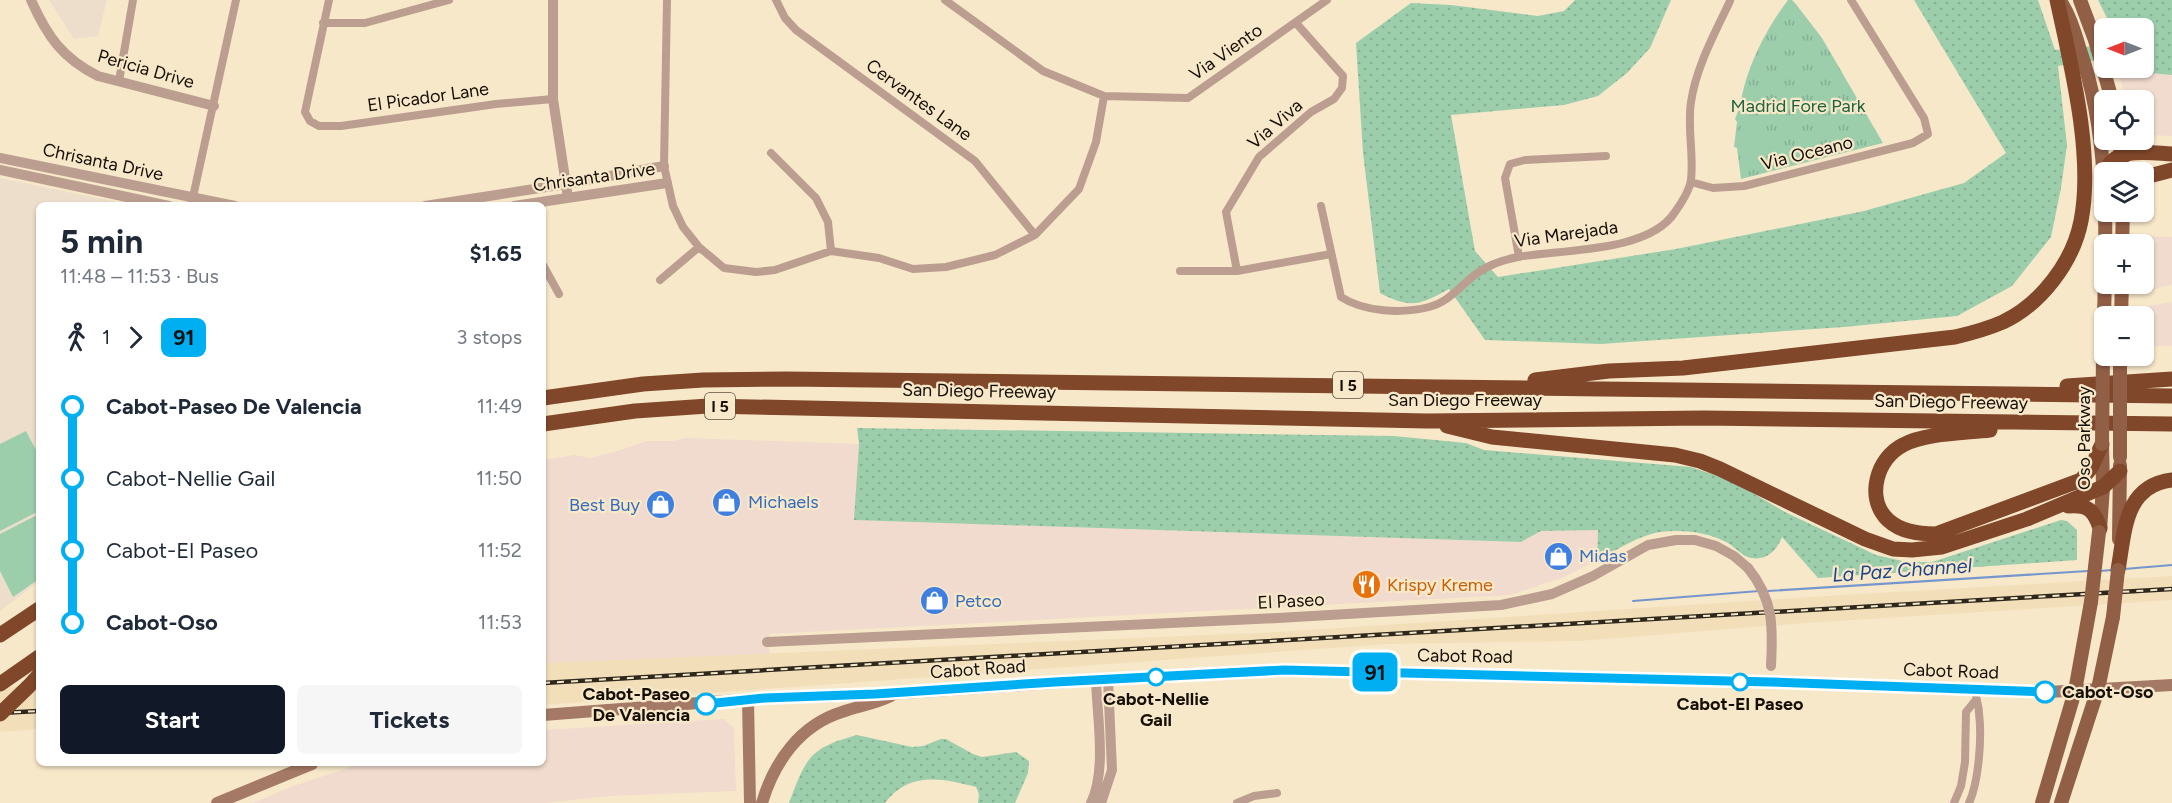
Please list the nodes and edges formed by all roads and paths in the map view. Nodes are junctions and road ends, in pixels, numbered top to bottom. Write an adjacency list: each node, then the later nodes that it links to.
1 (31, 0): 20 (street, Pericia Drive)
2 (133, 0): 20 (street)
3 (236, 0): 23 (street)
4 (329, 0): 15 (street)
5 (449, 0): 15 (street)
6 (553, 0): 22 (street)
7 (667, 0): 30 (street)
8 (776, 0): 44 (street, Cervantes Lane)
9 (945, 0): 21 (street, Via Viento)
10 (1327, 0): 16 (street, Via Viento)
11 (1851, 0): 34 (street, Via Oceano)
12 (2059, 0): 18 (main road, Oso Parkway); 56 (highway)
13 (2080, 0): 17 (main road)
14 (1730, 1): 34 (street, Via Marejada)
15 (323, 23): 22 (street, El Picador Lane)
16 (1296, 23): 21 (street, Via Viento); 51 (street, Via Viva)
17 (2094, 41)
18 (2087, 68): 19 (main road); 29 (main road, Oso Parkway)
19 (2094, 69)
20 (119, 81): 23 (street, Pericia Drive)
21 (1104, 96): 44 (street, Chrisanta Drive)
22 (553, 99): 36 (street)
23 (214, 106): 38 (street)
24 (2126, 150): 26 (highway)
25 (771, 153): 46 (street)
26 (2172, 154)
27 (1606, 156): 48 (street)
28 (0, 158): 38 (street, Chrisanta Drive)
29 (2103, 162)
30 (664, 166): 35 (street); 36 (street, Chrisanta Drive)
31 (0, 170): 39 (street, Chrisanta Drive)
32 (2172, 170): 33 (highway)
33 (2154, 175)
34 (1691, 182): 48 (street, Via Marejada)
35 (667, 183): 37 (street, Chrisanta Drive); 45 (street, Chrisanta Drive)
36 (566, 184): 37 (street); 40 (street, Chrisanta Drive)
37 (568, 198): 41 (street, Chrisanta Drive)
38 (192, 201)
39 (150, 202)
40 (451, 202)
41 (541, 202)
42 (1321, 206): 47 (street, Via Marejada)
43 (2104, 222): 64 (main road, Oso Parkway, bridge)
44 (1035, 236): 46 (street, Chrisanta Drive)
45 (699, 247): 46 (street, Chrisanta Drive); 52 (street)
46 (831, 251)
47 (1331, 254): 48 (street, Via Marejada); 51 (street)
48 (1519, 257)
49 (546, 270): 53 (street)
50 (1180, 271): 51 (street)
51 (1237, 271)
52 (660, 280)
53 (559, 294)
54 (2120, 366): 65 (main road, Oso Parkway, bridge)
55 (2172, 378): 57 (highway)
56 (1479, 387): 57 (highway, San Diego Freeway / I 5); 59 (highway, San Diego Freeway / I 5)
57 (1961, 393): 58 (highway, San Diego Freeway / I 5)
58 (2172, 396)
59 (546, 398)
60 (1427, 421): 61 (highway, San Diego Freeway / I 5); 62 (highway, San Diego Freeway / I 5); 68 (highway)
61 (2054, 423): 63 (highway, San Diego Freeway / I 5); 64 (highway)
62 (546, 424)
63 (2172, 424)
64 (2100, 452): 67 (main road, Oso Parkway)
65 (2120, 464): 67 (highway); 70 (main road, Oso Parkway)
66 (2172, 480): 70 (highway)
67 (2103, 487): 68 (highway); 69 (main road, Oso Parkway)
68 (2059, 507): 69 (highway)
69 (2100, 530): 84 (main road, Oso Parkway, bridge)
70 (2122, 531): 71 (highway)
71 (2118, 570): 83 (main road, bridge)
72 (36, 609): 74 (highway)
73 (36, 610): 75 (highway)
74 (0, 627)
75 (0, 635)
76 (767, 642): 80 (street, El Paseo, bridge)
77 (36, 659): 81 (highway)
78 (36, 678): 88 (highway, bridge)
79 (1102, 680): 80 (main road, Cabot Road); 85 (main road, Cabot Road); 96 (street); 97 (street)
80 (1771, 682): 86 (main road, Cabot Road)
81 (0, 684)
82 (2172, 686): 83 (main road, Cabot Road)
83 (2098, 689): 84 (main road, Cabot Road); 101 (main road)
84 (2075, 692): 86 (main road, Cabot Road); 92 (main road, Oso Parkway)
85 (896, 693): 87 (main road, Cabot Road); 95 (main road)
86 (1976, 695): 99 (street); 100 (street)
87 (748, 700): 89 (main road, Cabot Road); 94 (main road)
88 (0, 714)
89 (546, 715)
90 (307, 766): 93 (main road)
91 (1277, 793): 98 (street)
92 (2042, 802)
93 (217, 803)
94 (750, 803)
95 (762, 803)
96 (1091, 803)
97 (1101, 803)
98 (1237, 803)
99 (1954, 803)
100 (1969, 803)
101 (2061, 803)

